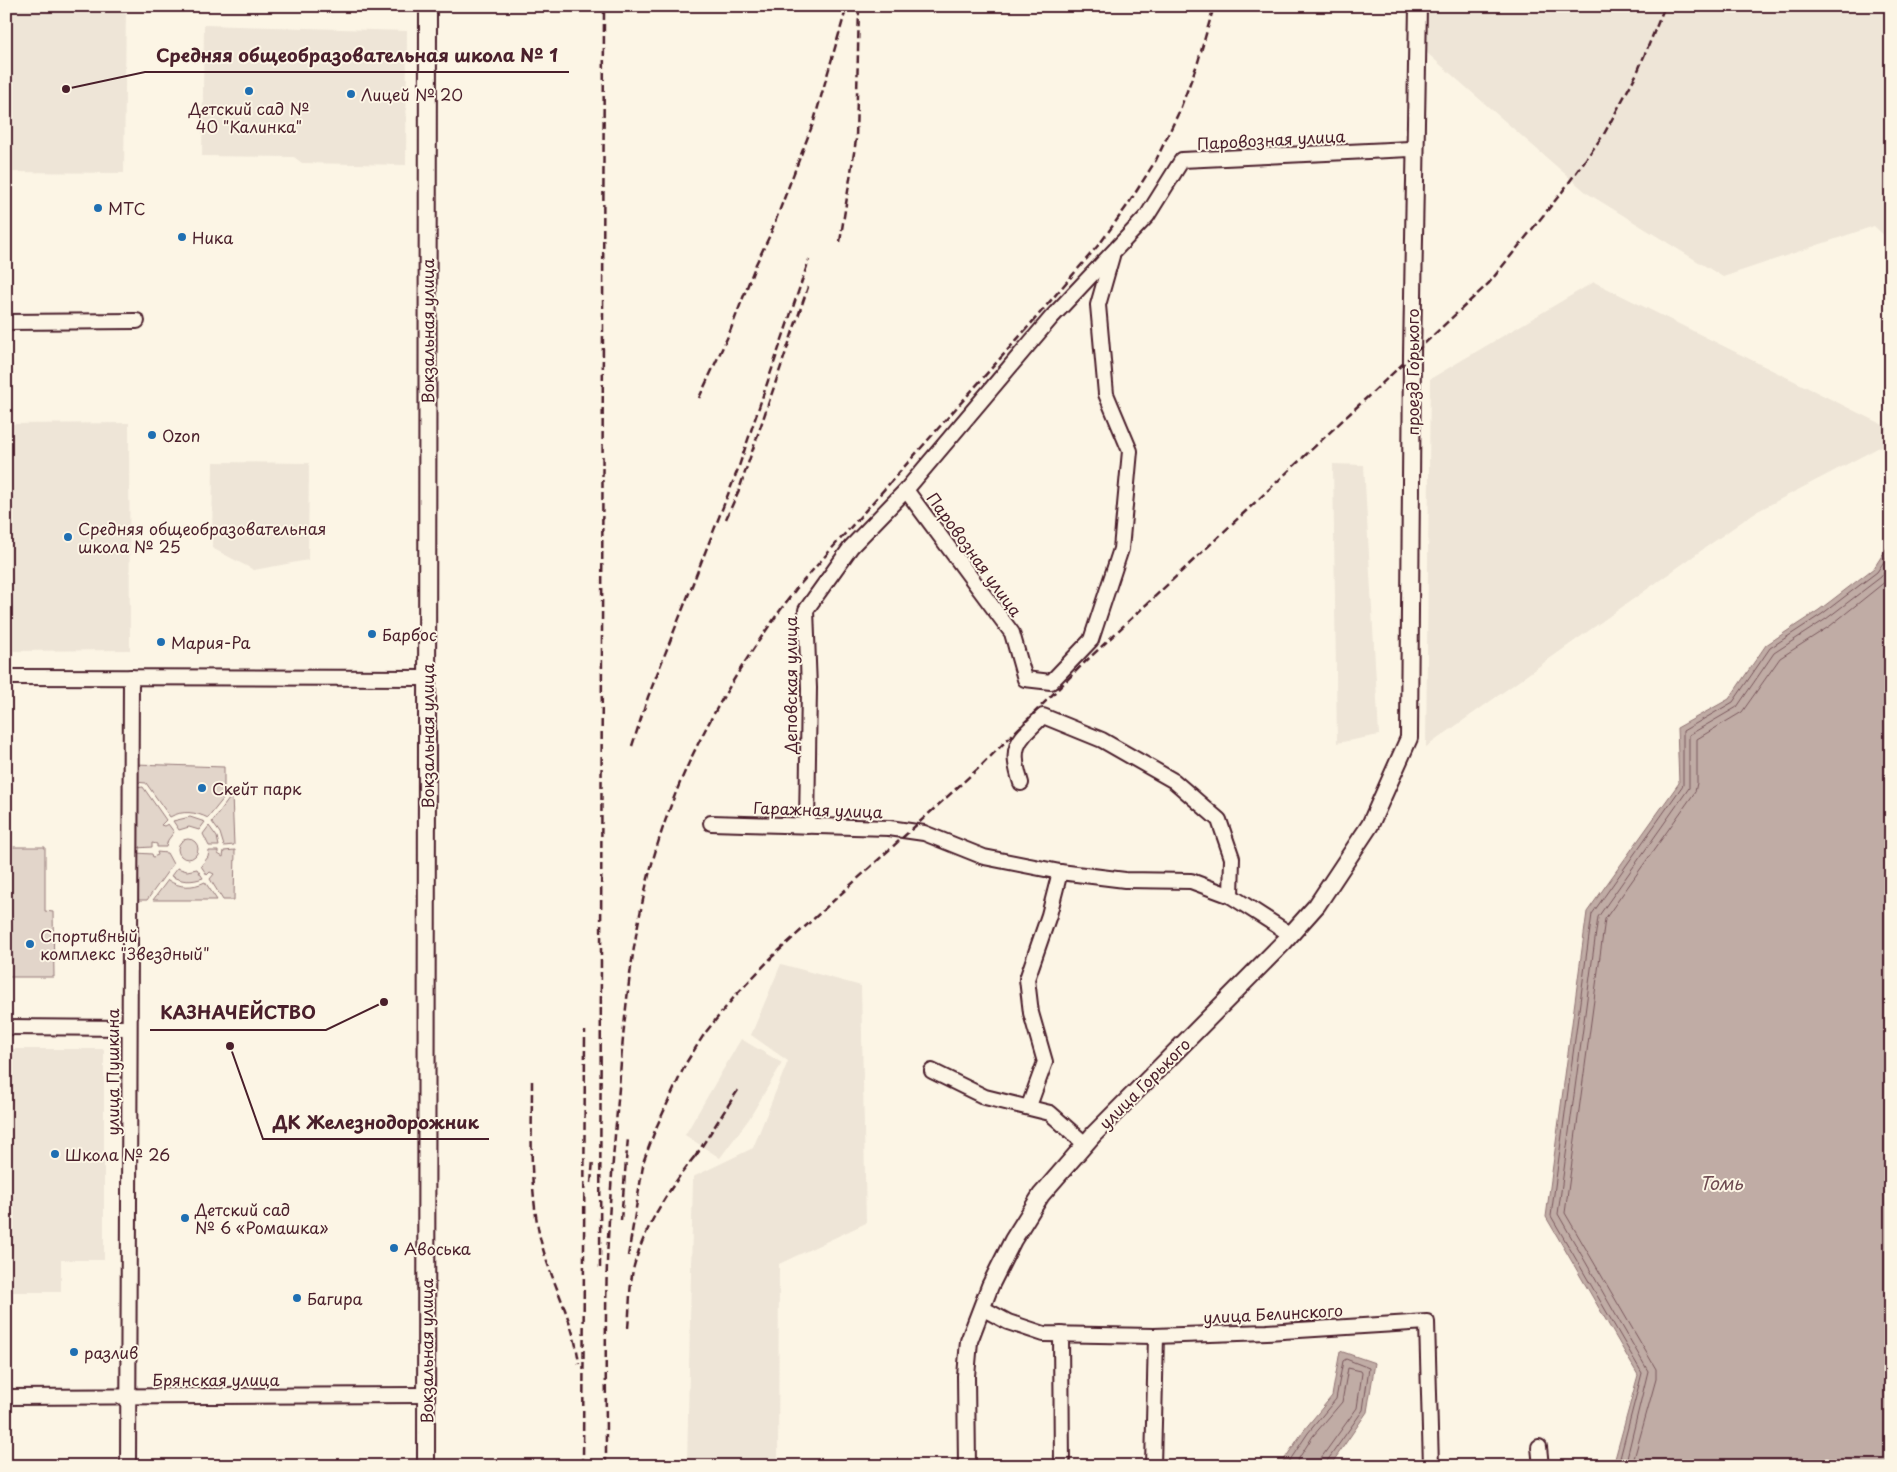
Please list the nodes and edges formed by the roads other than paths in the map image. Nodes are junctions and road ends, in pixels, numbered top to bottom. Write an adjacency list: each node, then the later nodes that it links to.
1 (428, 6): 10 (main road, Вокзальная улица)
2 (1418, 6): 3 (main road, проезд Горького)
3 (1416, 151): 4 (street, Паровозная улица); 11 (main road, проезд Горького)
4 (1113, 252): 7 (street, Паровозная улица); 7 (street, Паровозная улица)
5 (138, 321): 6 (street)
6 (6, 322)
7 (906, 490): 14 (street, Деповская улица)
8 (6, 677): 9 (street)
9 (131, 677): 10 (street); 19 (street, улица Пушкина)
10 (427, 678): 26 (main road, Вокзальная улица)
11 (1409, 738): 17 (main road, улица Горького)
12 (1021, 783): 16 (street)
13 (711, 823): 14 (street, Гаражная улица)
14 (807, 826): 15 (street, Гаражная улица)
15 (1060, 872): 16 (street); 21 (street)
16 (1231, 896): 17 (street)
17 (1290, 934): 22 (main road, улица Горького)
18 (6, 1027): 19 (street)
19 (129, 1028): 27 (street, улица Пушкина)
20 (932, 1071): 21 (street)
21 (1028, 1106): 22 (street)
22 (1085, 1144): 23 (main road, улица Горького)
23 (982, 1308): 24 (street, улица Белинского); 32 (main road, улица Горького)
24 (1061, 1334): 25 (street, улица Белинского); 33 (street)
25 (1156, 1336): 34 (street); 35 (street, улица Белинского)
26 (426, 1395): 27 (street, Брянская улица); 31 (main road, Вокзальная улица)
27 (128, 1396): 28 (street, Брянская улица); 30 (street, улица Пушкина)
28 (6, 1397)
29 (1539, 1448): 36 (street)
30 (128, 1466)
31 (426, 1466)
32 (967, 1466)
33 (1062, 1466)
34 (1154, 1466)
35 (1431, 1466)
36 (1541, 1466)

